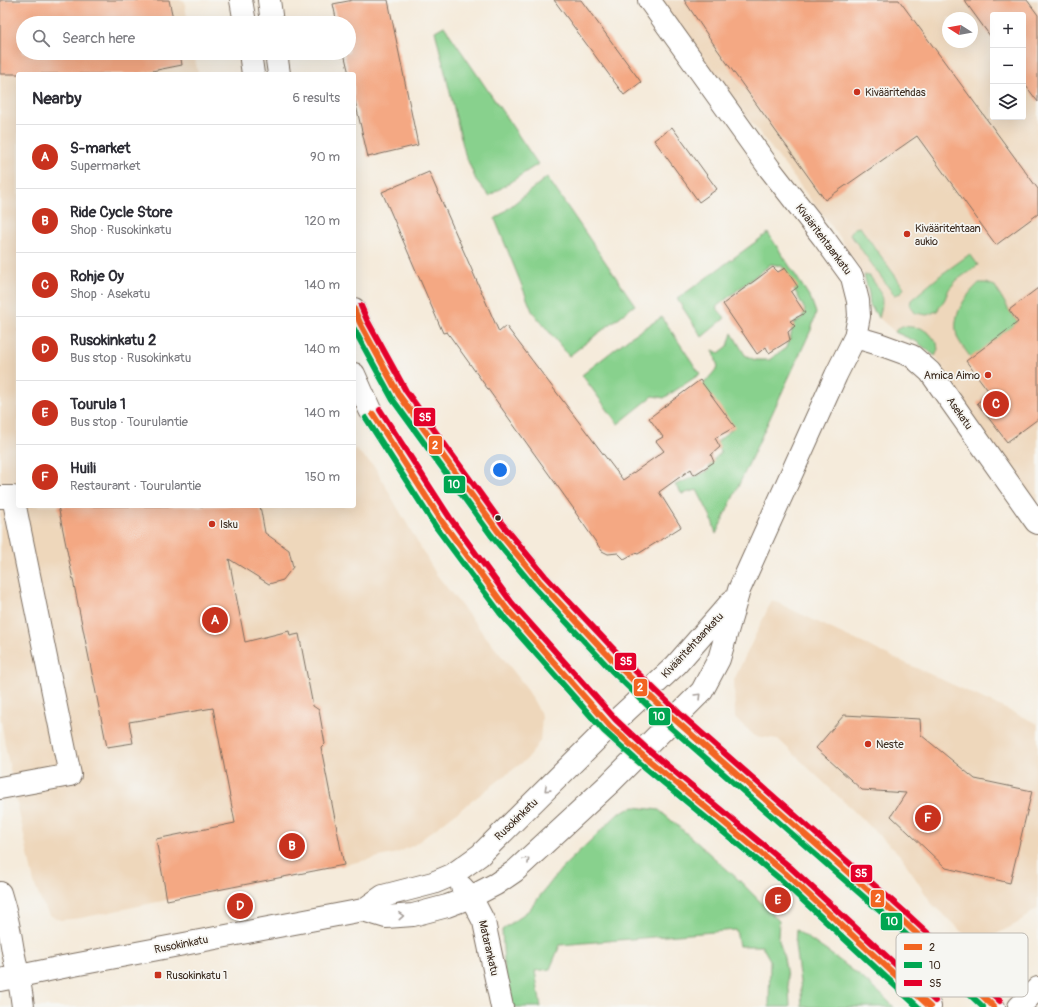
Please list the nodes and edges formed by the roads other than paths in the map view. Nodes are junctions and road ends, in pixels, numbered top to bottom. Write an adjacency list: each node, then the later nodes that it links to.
1 (241, 0): 4 (main road)
2 (269, 0): 5 (main road)
3 (648, 0): 11 (main road, Kivääritehtaankatu)
4 (244, 16)
5 (271, 16)
6 (251, 60): 8 (main road)
7 (277, 60): 9 (main road)
8 (253, 72)
9 (279, 72)
10 (356, 314): 16 (main road)
11 (855, 337): 14 (main road, Asekatu); 15 (main road, Kivääritehtaankatu)
12 (356, 378): 18 (main road)
13 (0, 497): 20 (main road)
14 (1038, 523)
15 (737, 596): 16 (main road, Kivääritehtaankatu); 17 (main road, Kivääritehtaankatu, one-way to 15)
16 (646, 692): 17 (main road); 18 (main road, Rusokinkatu)
17 (674, 719): 19 (main road, Kivääritehtaankatu); 25 (main road)
18 (610, 726): 19 (main road); 21 (main road, Rusokinkatu, one-way to 21)
19 (640, 753): 23 (main road, Rusokinkatu, one-way to 19); 26 (main road)
20 (0, 788)
21 (452, 875): 23 (main road, Matarankatu); 24 (main road, Rusokinkatu)
22 (0, 893): 27 (main road)
23 (471, 897): 24 (main road, Rusokinkatu, one-way to 23); 32 (main road, Matarankatu)
24 (363, 910): 27 (main road, Rusokinkatu)
25 (916, 933)
26 (896, 976)
27 (9, 979): 31 (main road)
28 (1038, 988): 35 (main road)
29 (919, 997): 33 (main road)
30 (984, 997): 34 (main road)
31 (23, 1007)
32 (502, 1007)
33 (930, 1007)
34 (994, 1007)
35 (1019, 1007)

